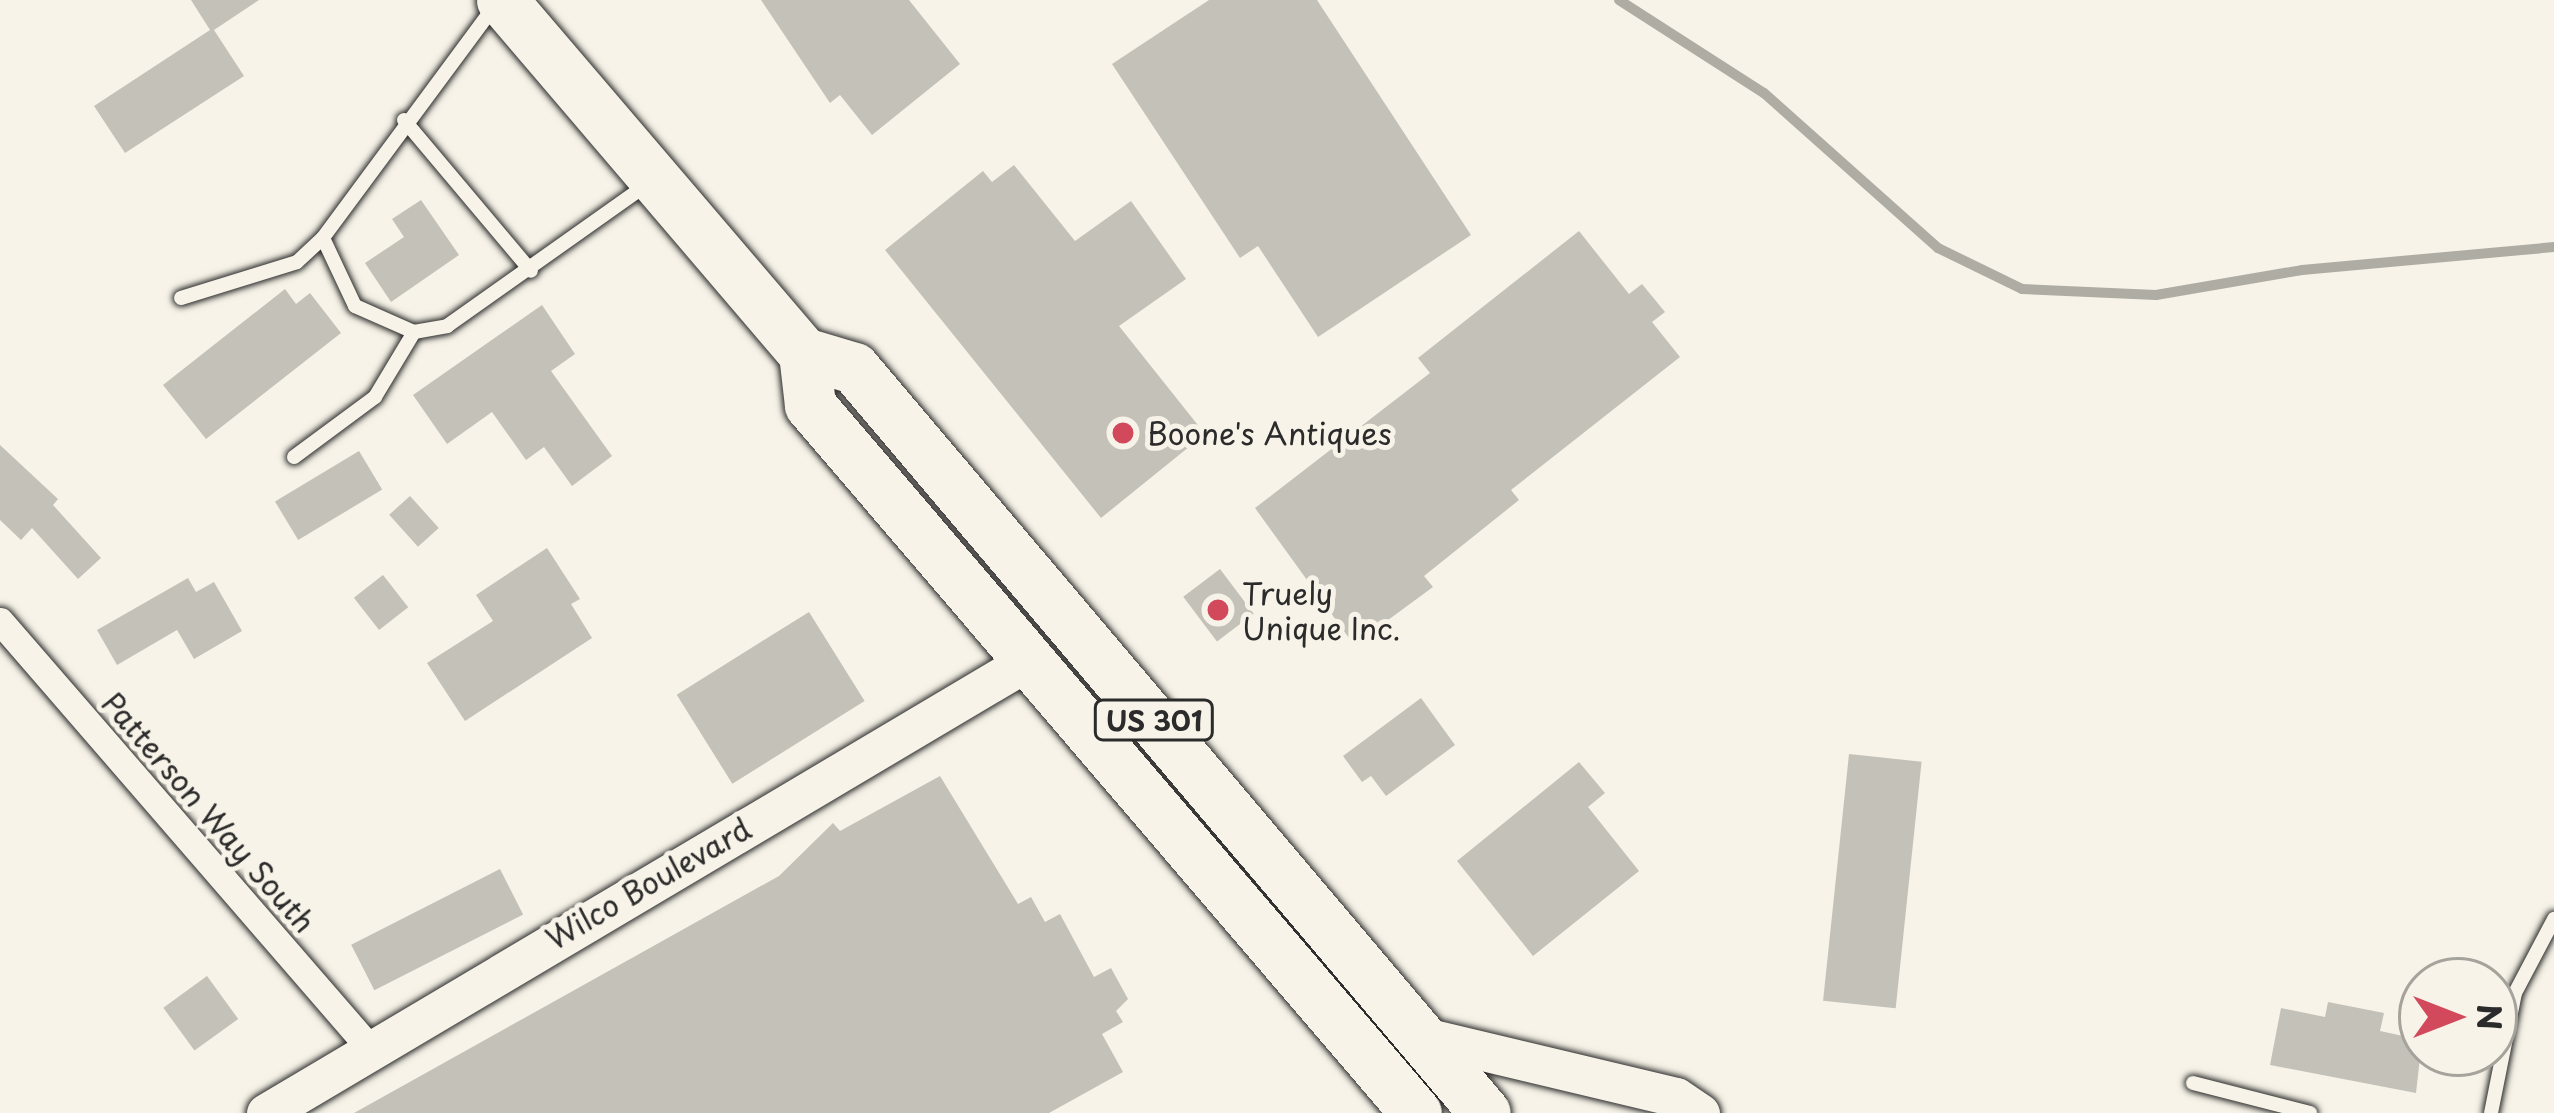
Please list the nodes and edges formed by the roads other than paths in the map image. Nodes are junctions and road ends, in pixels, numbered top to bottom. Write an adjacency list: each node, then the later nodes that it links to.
1 (501, 0): 2 (lane); 3 (highway, US 301)
2 (404, 121): 4 (lane); 5 (lane)
3 (655, 178): 5 (lane); 8 (highway, US 301)
4 (323, 238): 6 (lane); 7 (lane)
5 (531, 271): 7 (lane)
6 (181, 298)
7 (414, 332): 9 (lane)
8 (804, 353): 11 (highway, US 301); 13 (highway, US 301)
9 (294, 457)
10 (0, 621): 14 (street, Patterson Way South)
11 (1033, 658): 14 (street, Wilco Boulevard); 17 (highway, US 301)
12 (2554, 919): 21 (lane)
13 (1424, 1036): 18 (highway, US 301); 19 (street)
14 (368, 1046): 16 (street, Wilco Boulevard)
15 (2193, 1083): 20 (lane)
16 (266, 1113)
17 (1416, 1113)
18 (1485, 1113)
19 (1700, 1113)
20 (2310, 1113)
21 (2491, 1113)

